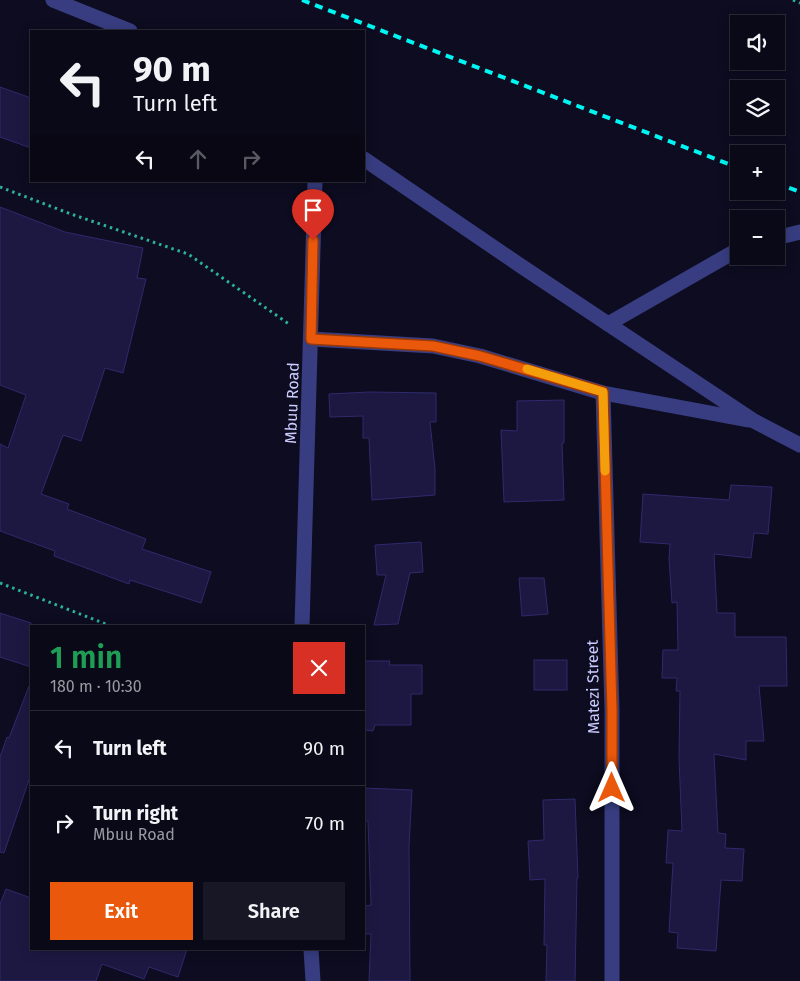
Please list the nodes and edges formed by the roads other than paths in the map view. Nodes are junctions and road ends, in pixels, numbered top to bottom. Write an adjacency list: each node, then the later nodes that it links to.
1 (53, 0): 2 (street)
2 (128, 30)
3 (365, 160): 8 (street)
4 (314, 182): 9 (street, Mbuu Road)
5 (800, 232): 6 (street)
6 (785, 236)
7 (730, 254): 8 (street)
8 (608, 324): 11 (street)
9 (311, 339): 10 (street); 13 (street, Mbuu Road)
10 (603, 392): 11 (street); 16 (street, Matezi Street)
11 (754, 421): 12 (street)
12 (800, 445)
13 (302, 625)
14 (312, 950): 15 (street)
15 (313, 981)
16 (612, 981)

